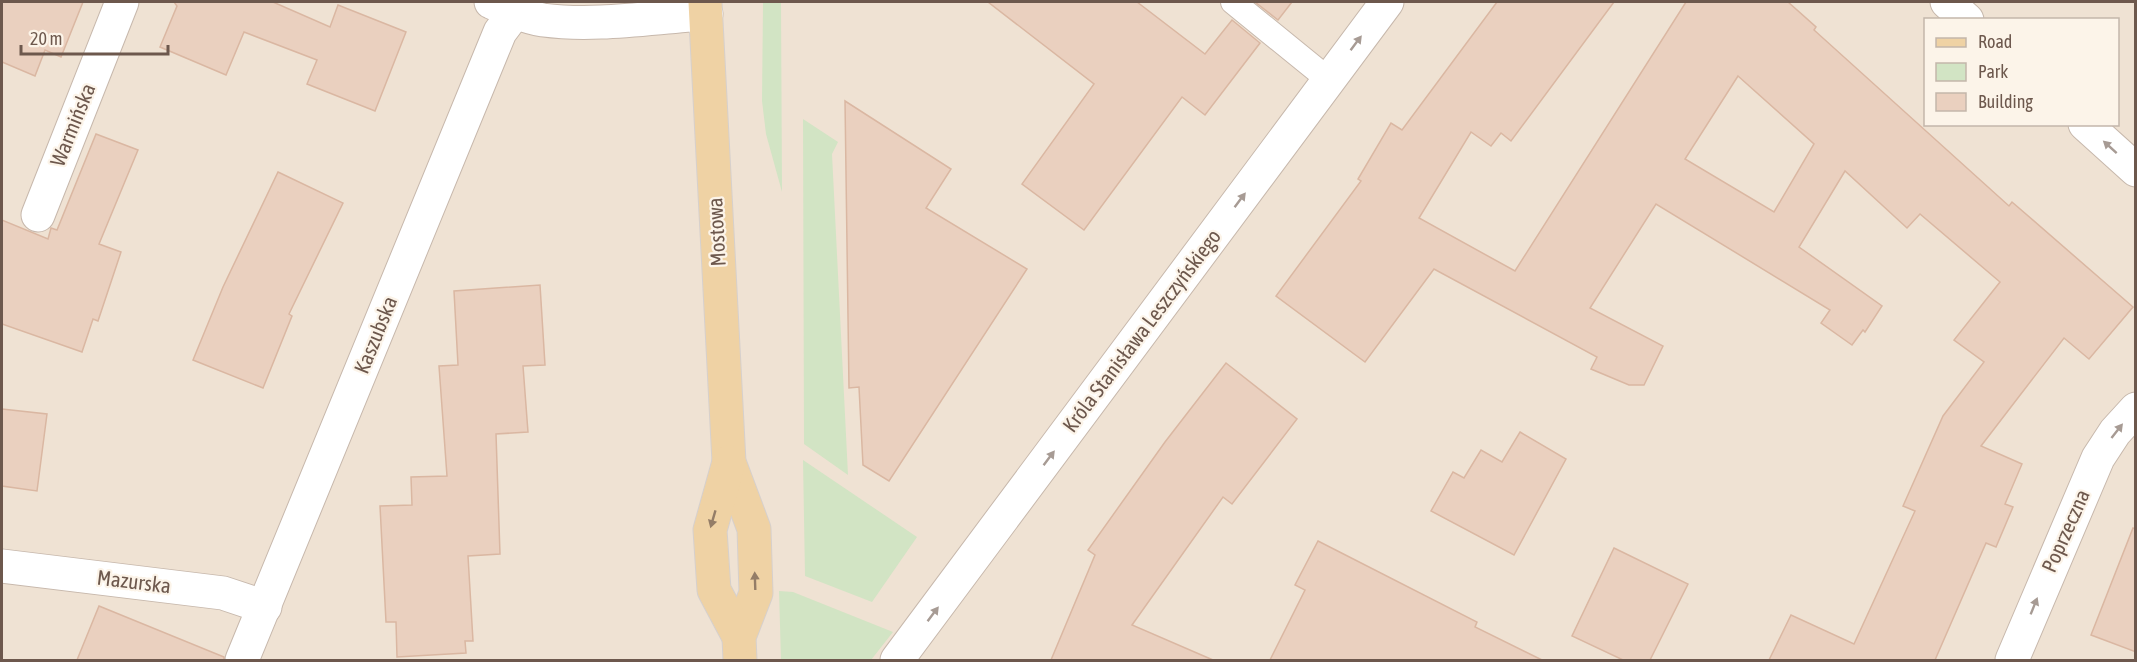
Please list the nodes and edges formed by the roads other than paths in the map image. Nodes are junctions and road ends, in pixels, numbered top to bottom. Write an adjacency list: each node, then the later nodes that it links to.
1 (122, 2): 11 (street, Warmińska)
2 (1233, 2): 8 (lane)
3 (1387, 2): 8 (street, Króla Stanisława Leszczyńskiego, one-way to 3)
4 (1947, 2): 7 (street)
5 (503, 7): 6 (street); 15 (street, Kaszubska)
6 (705, 8): 13 (main road, Mostowa)
7 (1965, 18)
8 (1329, 80): 18 (street, Króla Stanisława Leszczyńskiego, one-way to 8)
9 (2087, 126): 10 (street, one-way to 9)
10 (2136, 170)
11 (38, 215)
12 (2136, 409): 19 (street, Poprzeczna, one-way to 12)
13 (729, 462): 16 (main road, Mostowa, one-way to 13); 16 (main road, Mostowa, one-way to 16)
14 (2, 566): 15 (street, Mazurska)
15 (265, 607): 17 (street, Kaszubska)
16 (739, 649)
17 (242, 660)
18 (897, 660)
19 (2012, 660)

